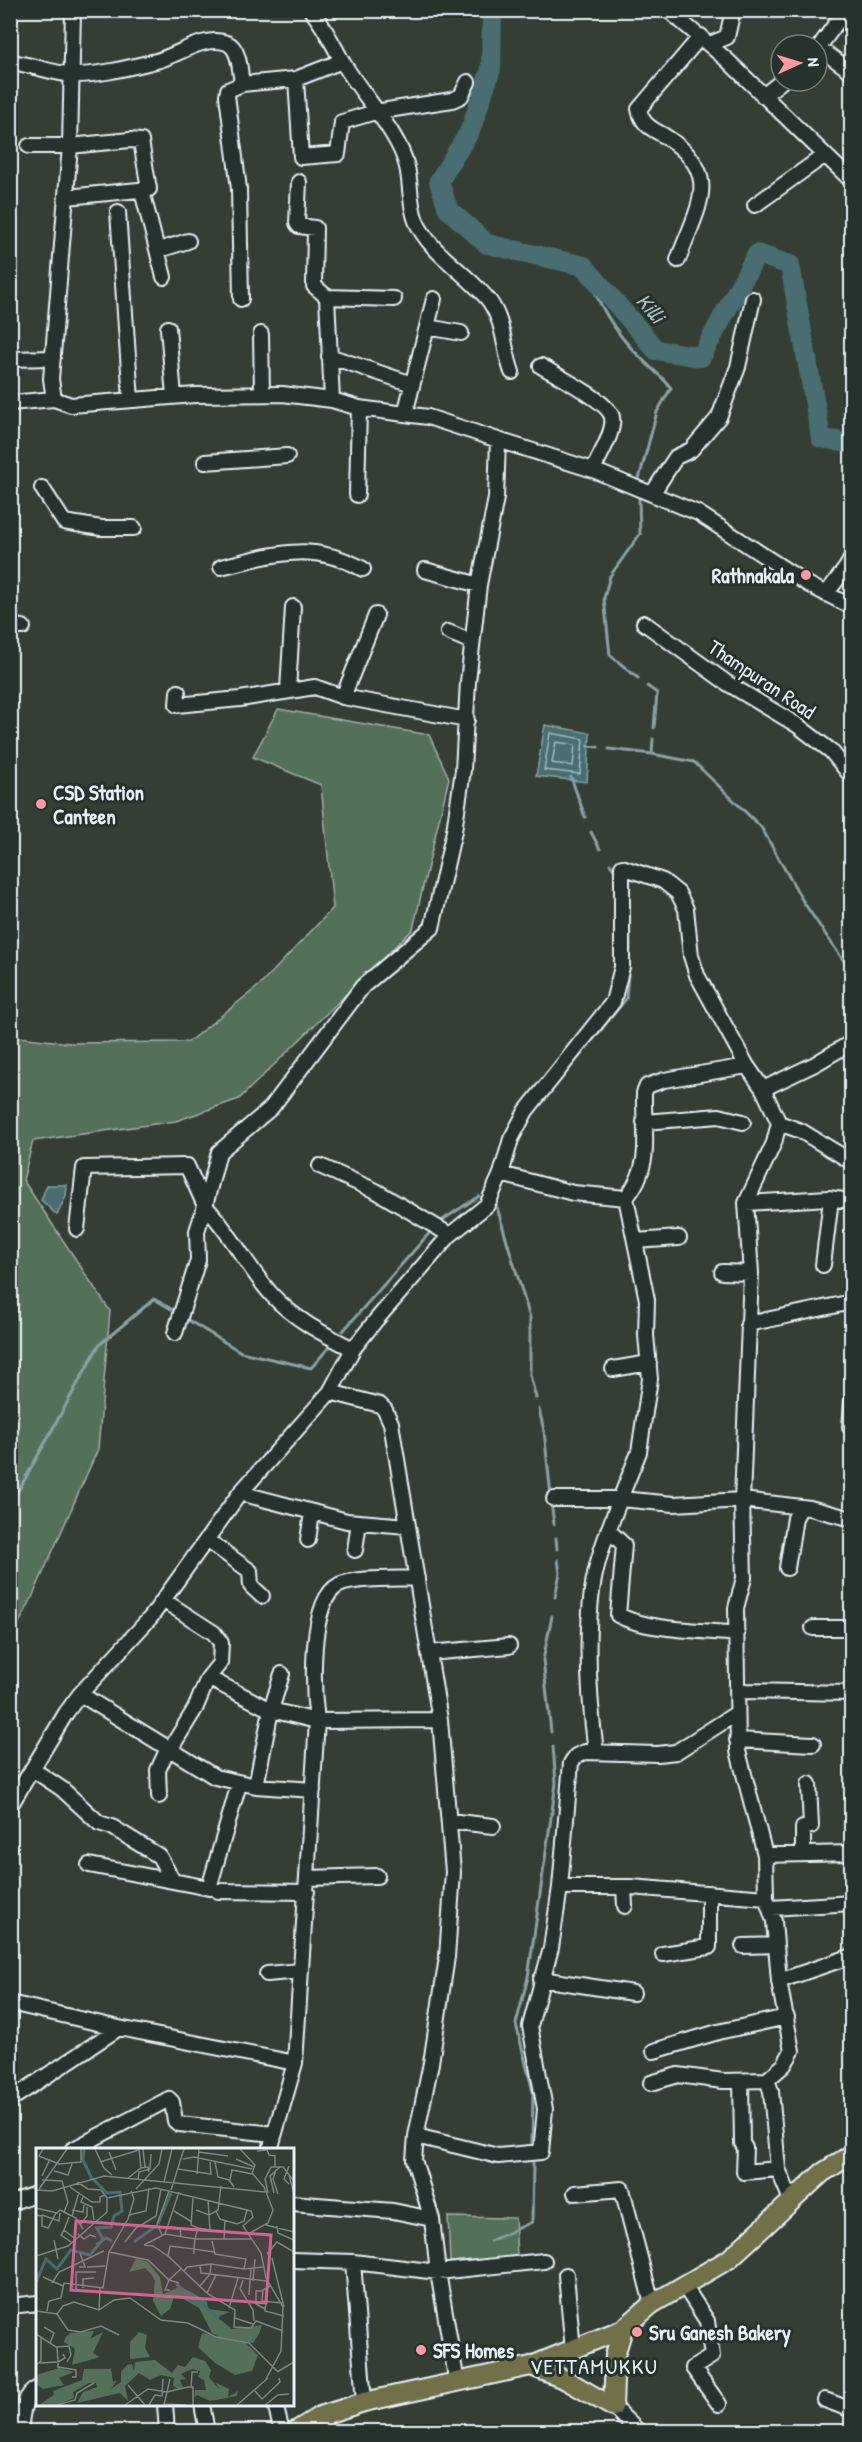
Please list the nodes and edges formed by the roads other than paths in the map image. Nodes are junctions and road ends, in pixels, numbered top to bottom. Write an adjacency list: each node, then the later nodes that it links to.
1 (73, 10): 12 (street)
2 (311, 10): 9 (street)
3 (668, 10): 7 (street)
4 (733, 10): 7 (street)
5 (852, 15): 6 (street)
6 (829, 33)
7 (706, 40): 17 (street); 30 (street)
8 (829, 56): 11 (street)
9 (342, 61): 13 (street); 18 (street)
10 (10, 62): 12 (street)
11 (852, 72)
12 (72, 75): 15 (street); 20 (street)
13 (296, 79): 15 (street); 18 (street)
14 (468, 82): 18 (street)
15 (242, 84): 33 (street)
16 (769, 91): 17 (street)
17 (763, 96): 21 (street)
18 (375, 112): 45 (street)
19 (29, 146): 20 (street)
20 (70, 146): 24 (street); 25 (street)
21 (825, 155): 22 (street); 26 (street)
22 (852, 181)
23 (299, 182): 32 (street)
24 (142, 191): 25 (street); 29 (street)
25 (67, 197): 42 (street)
26 (755, 205)
27 (118, 212): 50 (street)
28 (188, 241): 29 (street)
29 (159, 250): 31 (street)
30 (678, 260)
31 (164, 277)
32 (327, 297): 34 (street); 41 (street)
33 (242, 299)
34 (394, 299)
35 (434, 299): 37 (street)
36 (753, 299): 60 (street)
37 (427, 327): 39 (street); 46 (street)
38 (168, 328): 48 (street)
39 (461, 333)
40 (261, 334): 47 (street)
41 (329, 356): 46 (street); 51 (street)
42 (53, 358): 43 (street); 49 (street)
43 (10, 359)
44 (541, 366): 58 (street)
45 (512, 372)
46 (412, 384): 54 (street)
47 (262, 394): 48 (street); 51 (street)
48 (174, 396): 50 (street)
49 (54, 399): 50 (street); 52 (street)
50 (131, 400)
51 (332, 400): 53 (street)
52 (10, 403)
53 (359, 408): 54 (street); 61 (street)
54 (405, 414): 55 (street)
55 (498, 440): 58 (street); 67 (street)
56 (287, 456): 57 (street)
57 (205, 462)
58 (593, 470): 60 (street)
59 (42, 488): 62 (street)
60 (652, 494): 68 (street)
61 (357, 495)
62 (134, 528)
63 (852, 557): 68 (street)
64 (221, 567): 65 (street)
65 (363, 568)
66 (425, 570): 67 (street)
67 (479, 585): 74 (street)
68 (826, 594): 70 (street)
69 (293, 607): 75 (street)
70 (852, 607)
71 (376, 615): 77 (street)
72 (644, 623): 79 (street, Thampuran Road)
73 (448, 632): 74 (street)
74 (472, 642): 78 (street)
75 (288, 690): 76 (street); 77 (street)
76 (178, 692)
77 (344, 697): 78 (street)
78 (467, 720): 93 (street)
79 (852, 777)
80 (852, 1042): 82 (street)
81 (747, 1066): 82 (street); 83 (street); 88 (street)
82 (763, 1089): 85 (street)
83 (644, 1122): 84 (street); 89 (street)
84 (743, 1122)
85 (779, 1123): 86 (street); 92 (street)
86 (852, 1162)
87 (320, 1166): 95 (street)
88 (501, 1174): 89 (street); 95 (street)
89 (626, 1198): 97 (street)
90 (831, 1199): 91 (street); 92 (street); 98 (street)
91 (852, 1201)
92 (746, 1203): 100 (street)
93 (205, 1206): 94 (street); 103 (street); 104 (street)
94 (78, 1229)
95 (450, 1235): 104 (street)
96 (679, 1238): 97 (street)
97 (634, 1241): 105 (street)
98 (823, 1265)
99 (722, 1272): 100 (street)
100 (751, 1273): 102 (street)
101 (852, 1302): 102 (street)
102 (748, 1324): 113 (street)
103 (176, 1333)
104 (353, 1349): 107 (street)
105 (649, 1364): 106 (street); 112 (street)
106 (614, 1369)
107 (330, 1392): 110 (street); 118 (street)
108 (852, 1402): 109 (street)
109 (850, 1426)
110 (240, 1493): 115 (street); 120 (street)
111 (554, 1499): 112 (street)
112 (620, 1499): 113 (street); 119 (street)
113 (742, 1500): 114 (street); 129 (street)
114 (801, 1507): 116 (street); 123 (street)
115 (312, 1513): 117 (street); 121 (street)
116 (852, 1519)
117 (359, 1522): 118 (street); 122 (street)
118 (406, 1526): 124 (street)
119 (608, 1530): 129 (street); 144 (street)
120 (207, 1540): 125 (street); 126 (street)
121 (308, 1540)
122 (355, 1550)
123 (787, 1568)
124 (417, 1578): 131 (street); 140 (street)
125 (262, 1596)
126 (164, 1600): 133 (street); 136 (street)
127 (813, 1628): 128 (street)
128 (852, 1628)
129 (737, 1634): 134 (street)
130 (509, 1646): 131 (street)
131 (429, 1653): 139 (street)
132 (282, 1674): 137 (street)
133 (208, 1678): 137 (street); 143 (street)
134 (737, 1691): 135 (street); 138 (street)
135 (852, 1693)
136 (80, 1694): 143 (street); 145 (street)
137 (271, 1710): 140 (street); 148 (street)
138 (737, 1713): 141 (street); 144 (street)
139 (440, 1720): 140 (street); 152 (street)
140 (317, 1721): 149 (street)
141 (737, 1740): 142 (street); 156 (street)
142 (813, 1744)
143 (170, 1747): 146 (street); 150 (street)
144 (596, 1752): 161 (street)
145 (32, 1769): 151 (street); 159 (street)
146 (239, 1784): 148 (street); 159 (street)
147 (809, 1784): 155 (street)
148 (256, 1786): 149 (street)
149 (313, 1790): 160 (street)
150 (159, 1796)
151 (10, 1806)
152 (449, 1821): 153 (street); 187 (street)
153 (493, 1826)
154 (852, 1852): 155 (street)
155 (803, 1854): 156 (street)
156 (765, 1855): 165 (street)
157 (89, 1865): 159 (street)
158 (377, 1876): 160 (street)
159 (173, 1881)
160 (307, 1885): 163 (street); 172 (street)
161 (560, 1887): 162 (street); 174 (street)
162 (624, 1887): 164 (street); 167 (street)
163 (218, 1891)
164 (709, 1893): 165 (street); 170 (street)
165 (768, 1903): 166 (street); 168 (street)
166 (852, 1903)
167 (625, 1906)
168 (776, 1945): 169 (street); 175 (street)
169 (743, 1946)
170 (663, 1954)
171 (852, 1956): 175 (street)
172 (300, 1971): 173 (street); 181 (street)
173 (267, 1974)
174 (541, 1979): 176 (street); 187 (street)
175 (779, 1981): 178 (street)
176 (633, 1993)
177 (10, 2003): 179 (street)
178 (787, 2017): 180 (street); 182 (street)
179 (119, 2028): 181 (street); 185 (street)
180 (654, 2051)
181 (296, 2062): 186 (street)
182 (767, 2080): 183 (street); 191 (street)
183 (741, 2081): 184 (street); 191 (street)
184 (651, 2083)
185 (10, 2100)
186 (274, 2134): 188 (street); 189 (street)
187 (416, 2136): 197 (street)
188 (76, 2148)
189 (270, 2148)
190 (852, 2154): 194 (main road)
191 (778, 2169): 194 (street)
192 (575, 2193): 205 (street)
193 (36, 2194): 195 (street)
194 (791, 2200): 203 (main road)
195 (10, 2203)
196 (294, 2203): 197 (street)
197 (432, 2219): 201 (street)
198 (294, 2260): 200 (street)
199 (544, 2261): 201 (street)
200 (353, 2262): 201 (street); 213 (street)
201 (438, 2272): 210 (street)
202 (566, 2276): 208 (street)
203 (685, 2287): 205 (main road); 214 (street)
204 (36, 2303): 206 (street)
205 (652, 2304): 207 (main road)
206 (10, 2306)
207 (623, 2329): 208 (main road); 218 (main road)
208 (573, 2350): 209 (main road)
209 (531, 2366): 210 (main road); 218 (main road)
210 (457, 2383): 213 (main road)
211 (36, 2390): 221 (street)
212 (825, 2400): 219 (street)
213 (364, 2402): 220 (main road)
214 (719, 2404)
215 (165, 2406): 222 (street)
216 (202, 2406): 223 (street)
217 (276, 2406): 224 (street)
218 (613, 2407): 226 (street)
219 (852, 2410)
220 (323, 2424): 225 (main road)
221 (20, 2432)
222 (167, 2432)
223 (207, 2432)
224 (282, 2432)
225 (294, 2432)
226 (639, 2432)

